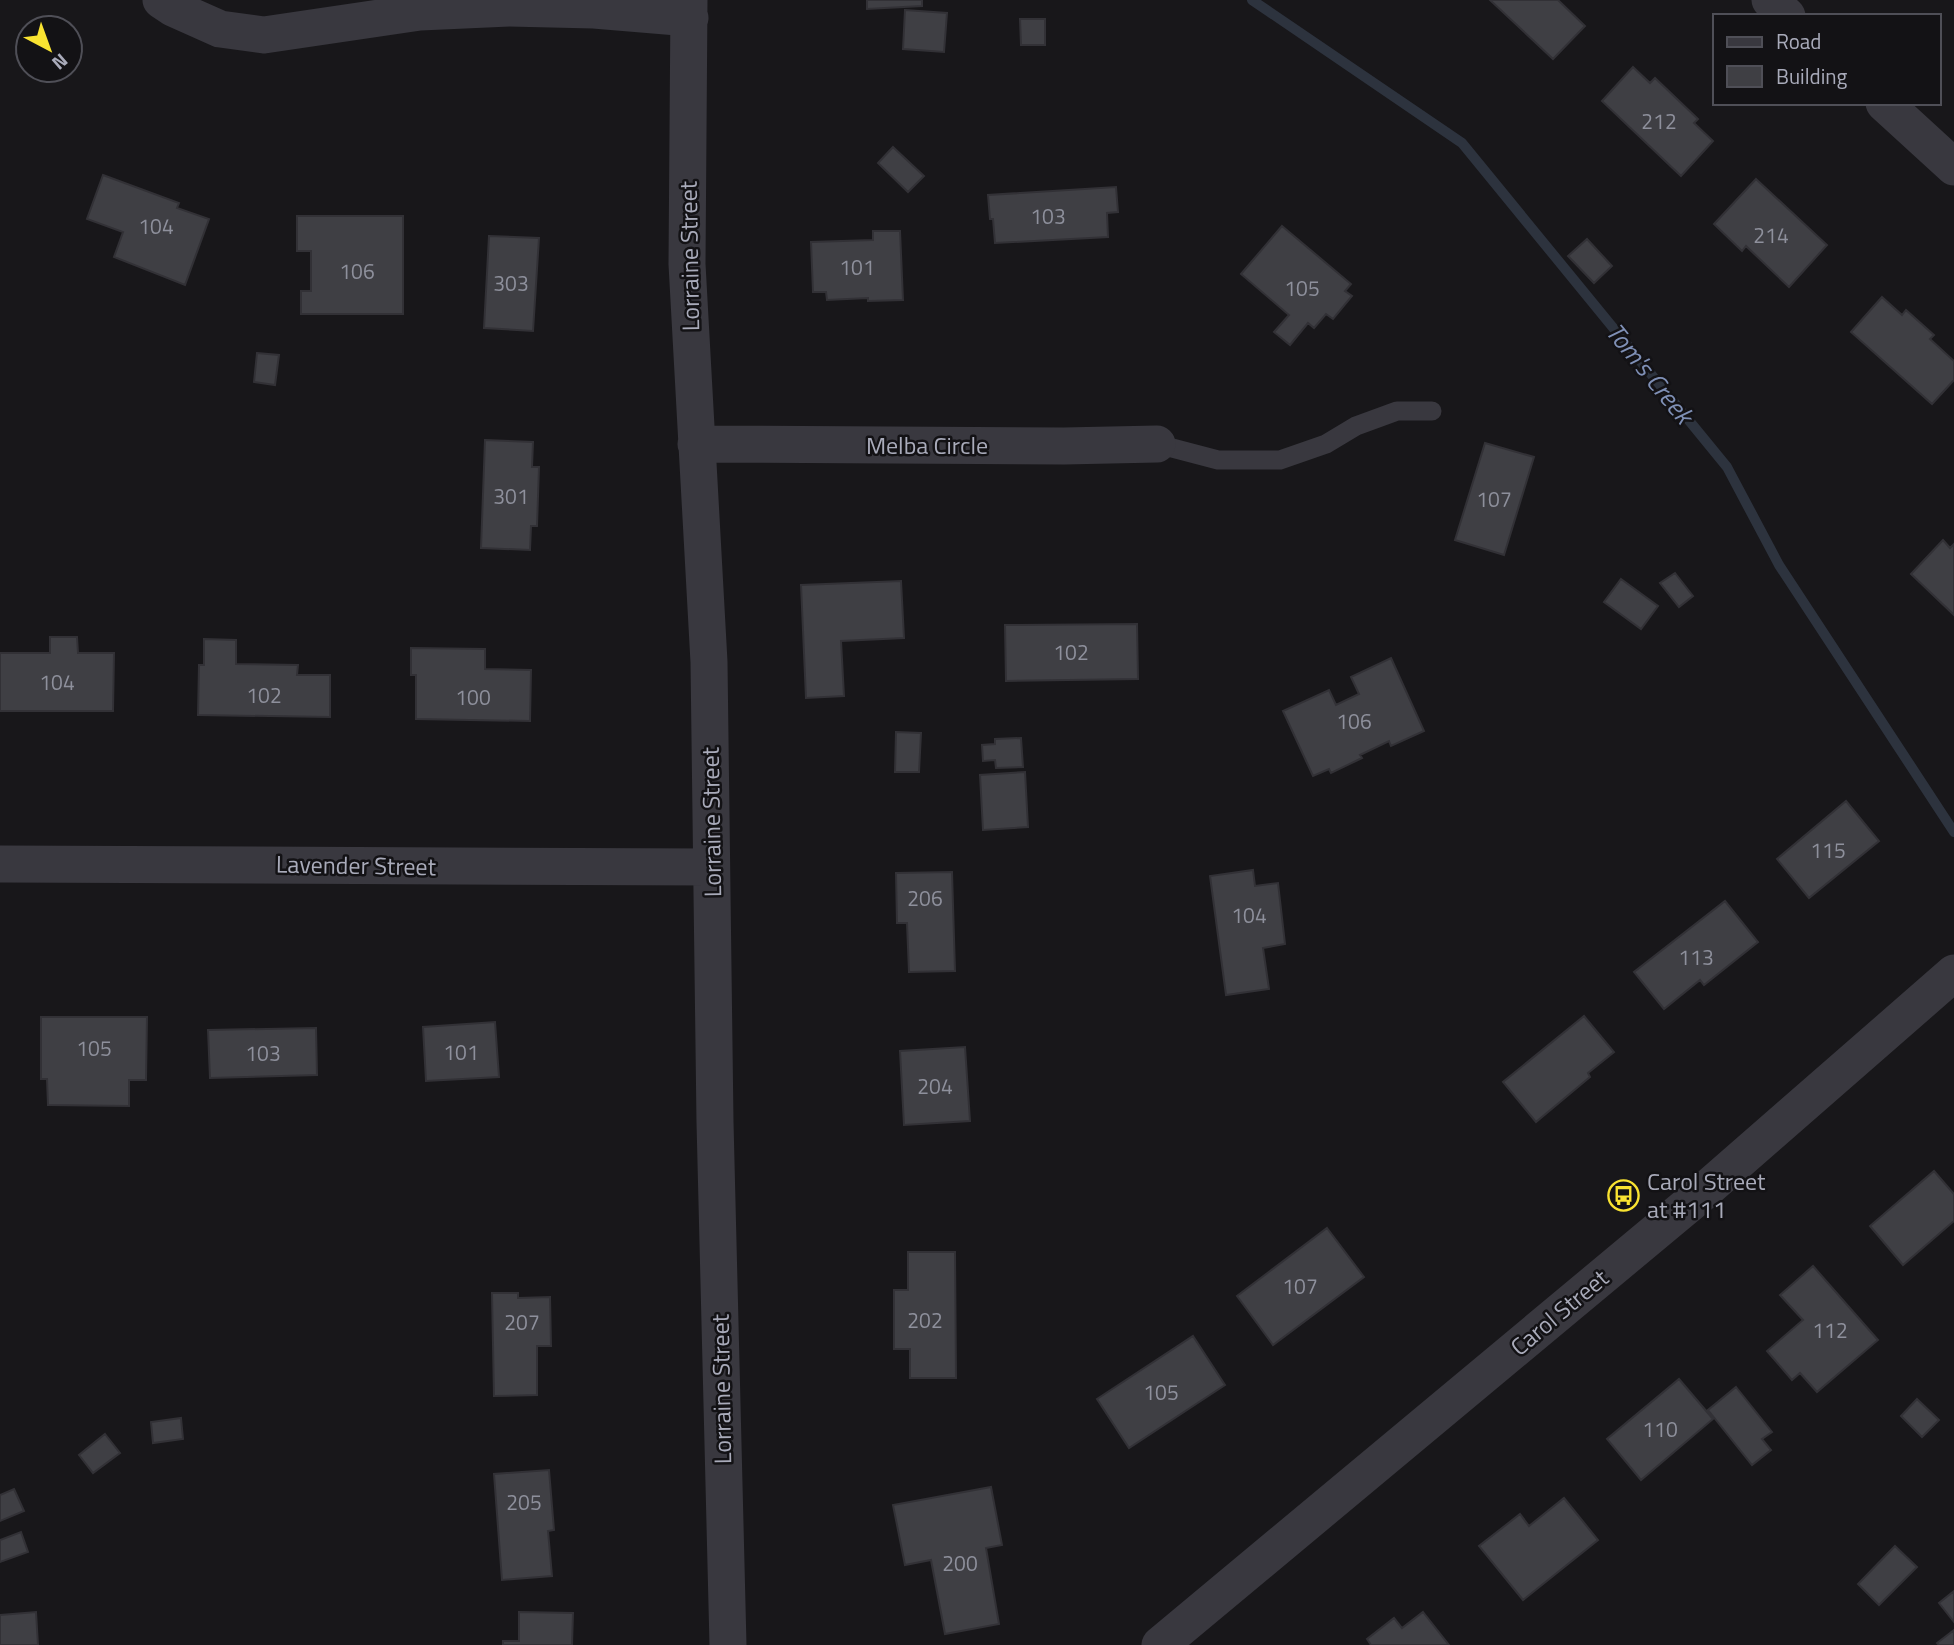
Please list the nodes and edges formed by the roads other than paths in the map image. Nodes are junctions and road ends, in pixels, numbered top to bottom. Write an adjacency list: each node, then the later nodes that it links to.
1 (161, 0): 3 (street)
2 (1769, 0): 4 (street)
3 (690, 9): 8 (street, Lorraine Street)
4 (1785, 14)
5 (1886, 105): 6 (street)
6 (1954, 167)
7 (1432, 411): 9 (lane)
8 (696, 444): 9 (street, Melba Circle); 11 (street, Lorraine Street)
9 (1157, 444)
10 (0, 863): 11 (street, Lavender Street)
11 (711, 867): 13 (street, Lorraine Street)
12 (1954, 973): 14 (street, Carol Street)
13 (728, 1645)
14 (1160, 1645)

